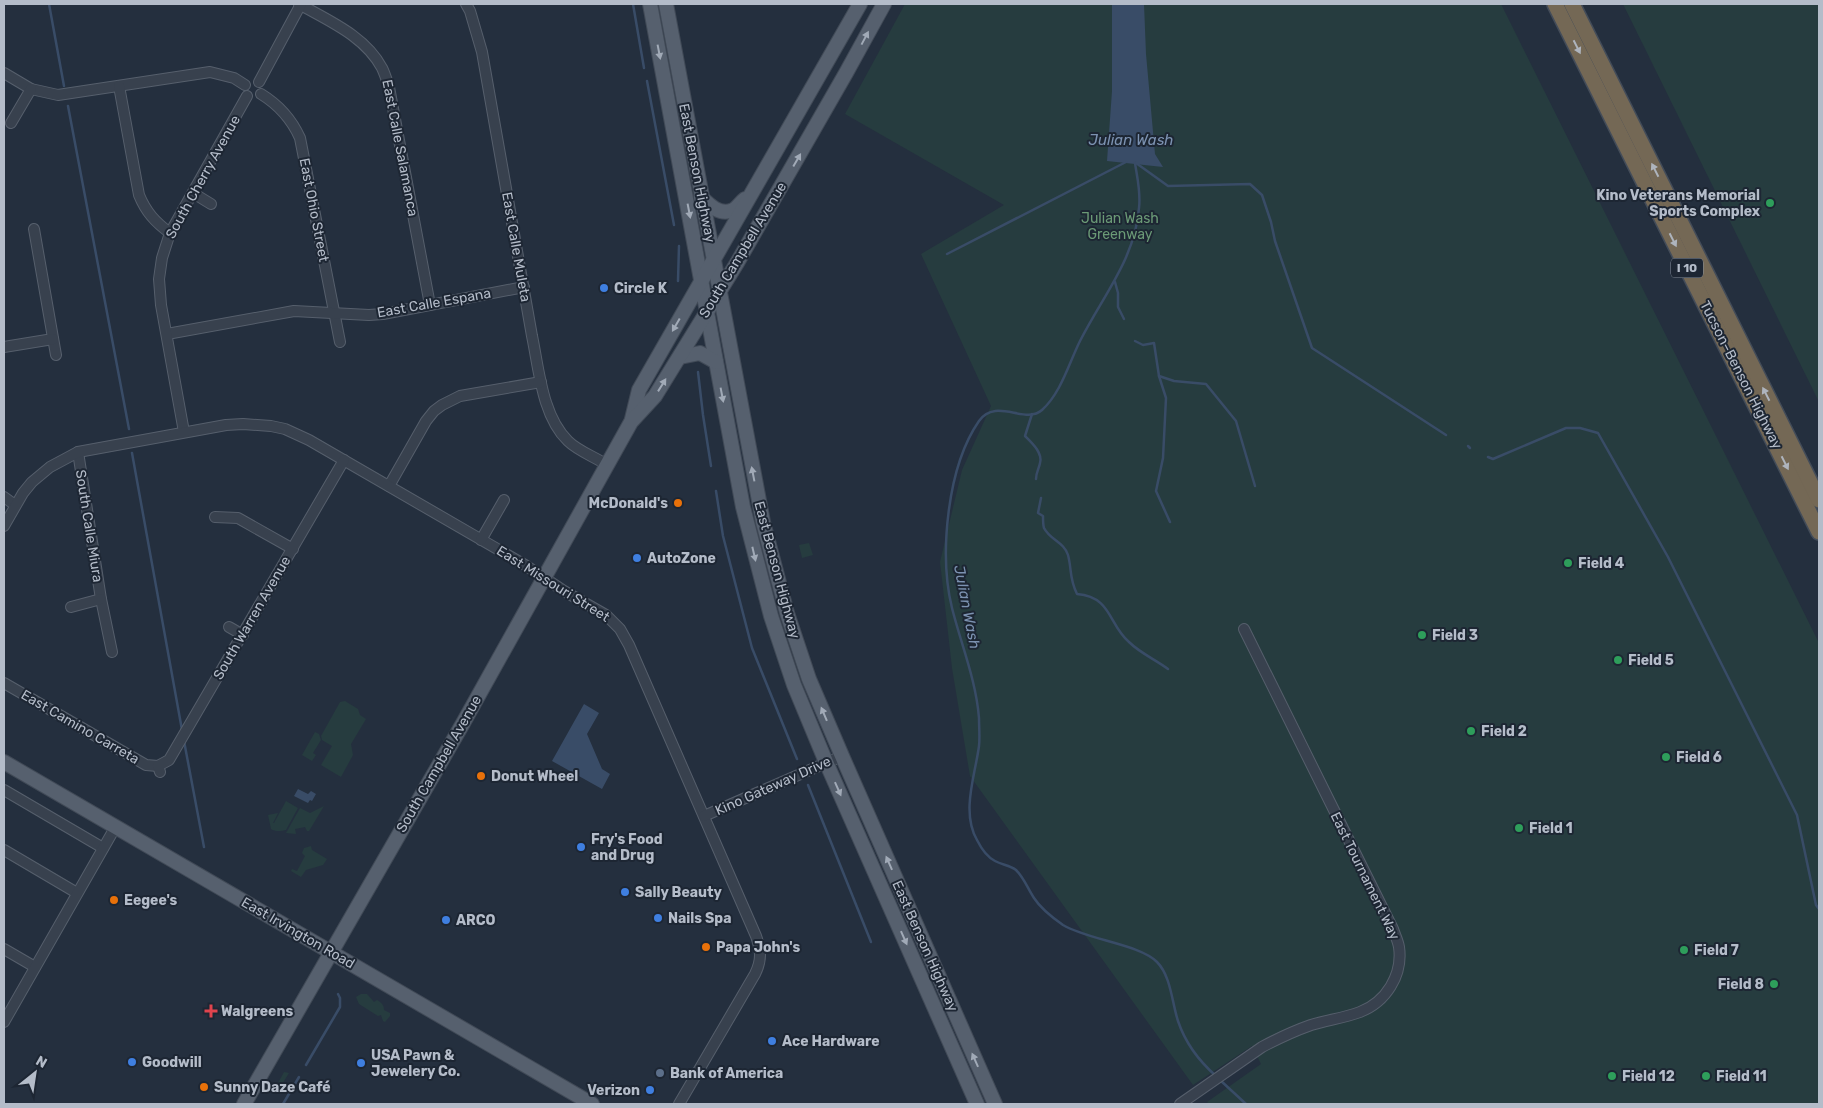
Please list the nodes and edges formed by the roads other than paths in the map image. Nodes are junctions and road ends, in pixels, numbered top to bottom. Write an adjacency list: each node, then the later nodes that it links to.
1 (300, 4): 10 (street); 27 (street, East Calle Salamanca)
2 (466, 4): 25 (street, East Calle Muleta)
3 (650, 4): 24 (main road, East Benson Highway, one-way to 24)
4 (666, 4): 19 (main road, East Benson Highway)
5 (860, 4): 17 (main road, South Campbell Avenue)
6 (884, 4): 26 (main road, South Campbell Avenue, one-way to 6)
7 (1555, 4): 50 (highway, Tucson–Benson Highway / I 10, one-way to 50)
8 (1572, 4): 46 (highway, Tucson–Benson Highway / I 10, one-way to 8)
9 (4, 73): 13 (street)
10 (258, 82): 11 (street); 14 (street)
11 (245, 85): 12 (street); 15 (street)
12 (119, 86): 13 (street); 22 (street)
13 (31, 89): 16 (street)
14 (261, 94): 15 (street); 29 (street, East Ohio Street)
15 (247, 96): 18 (street, South Cherry Avenue)
16 (12, 123)
17 (752, 192): 19 (main road); 23 (main road, South Campbell Avenue)
18 (193, 194): 20 (street); 22 (street, South Cherry Avenue)
19 (701, 197): 23 (main road, East Benson Highway)
20 (211, 204)
21 (34, 228): 31 (street)
22 (170, 233): 30 (street, South Cherry Avenue)
23 (713, 261): 24 (main road, South Campbell Avenue); 26 (main road, East Benson Highway)
24 (701, 283): 28 (main road, East Benson Highway); 38 (main road, South Campbell Avenue, one-way to 38)
25 (524, 286): 27 (street, East Calle Espana); 37 (street, East Calle Muleta)
26 (719, 292): 28 (main road, South Campbell Avenue); 61 (main road, East Benson Highway, one-way to 26)
27 (430, 304): 29 (street, East Calle Espana)
28 (706, 312): 35 (main road, South Campbell Avenue); 36 (main road, East Benson Highway)
29 (334, 313): 30 (street, East Calle Espana); 32 (street, East Ohio Street)
30 (167, 334): 39 (street, South Cherry Avenue)
31 (53, 339): 33 (street); 34 (street)
32 (340, 342)
33 (4, 347)
34 (56, 355)
35 (680, 357): 36 (main road); 38 (main road, South Campbell Avenue, one-way to 35)
36 (716, 362): 63 (main road, East Benson Highway, one-way to 63)
37 (541, 382): 42 (street, East Calle Muleta); 43 (street)
38 (631, 422): 42 (main road, South Campbell Avenue)
39 (184, 432): 40 (street); 41 (street, East Missouri Street)
40 (78, 452): 47 (street); 54 (street, South Calle Miura)
41 (344, 460): 43 (street, East Missouri Street); 52 (street, South Warren Avenue)
42 (607, 465): 53 (main road, South Campbell Avenue)
43 (389, 486): 51 (street, East Missouri Street)
44 (4, 496): 47 (street)
45 (504, 500): 51 (street)
46 (1819, 500)
47 (15, 505): 49 (street)
48 (215, 517): 52 (street)
49 (4, 526)
50 (1819, 532)
51 (481, 540): 53 (street, East Missouri Street)
52 (293, 549): 58 (street, South Warren Avenue)
53 (544, 579): 66 (street, East Missouri Street); 72 (main road, South Campbell Avenue)
54 (101, 599): 55 (street, South Calle Miura); 59 (street, South Calle Miura)
55 (71, 606)
56 (229, 626): 58 (street)
57 (1244, 629): 82 (street, East Tournament Way)
58 (243, 635): 64 (street, South Warren Avenue)
59 (112, 652)
60 (4, 683): 64 (street, East Camino Carreta)
61 (842, 756): 63 (street, Kino Gateway Drive); 74 (main road, East Benson Highway, one-way to 61)
62 (4, 762): 67 (main road, East Irvington Road)
63 (826, 762): 66 (street, Kino Gateway Drive); 75 (main road, East Benson Highway, one-way to 75)
64 (159, 769)
65 (4, 790): 68 (street)
66 (704, 816): 79 (street, East Missouri Street)
67 (116, 826): 68 (street); 72 (main road, East Irvington Road)
68 (103, 848): 70 (street)
69 (4, 850): 70 (street)
70 (77, 892): 73 (street)
71 (4, 949): 73 (street)
72 (332, 952): 77 (main road, South Campbell Avenue); 78 (main road, East Irvington Road)
73 (35, 968): 76 (street)
74 (952, 1008): 75 (main road); 81 (main road, East Benson Highway, one-way to 74)
75 (938, 1014): 80 (main road, East Benson Highway)
76 (4, 1022)
77 (244, 1104)
78 (592, 1104)
79 (679, 1104)
80 (977, 1104)
81 (995, 1104)
82 (1180, 1104)

